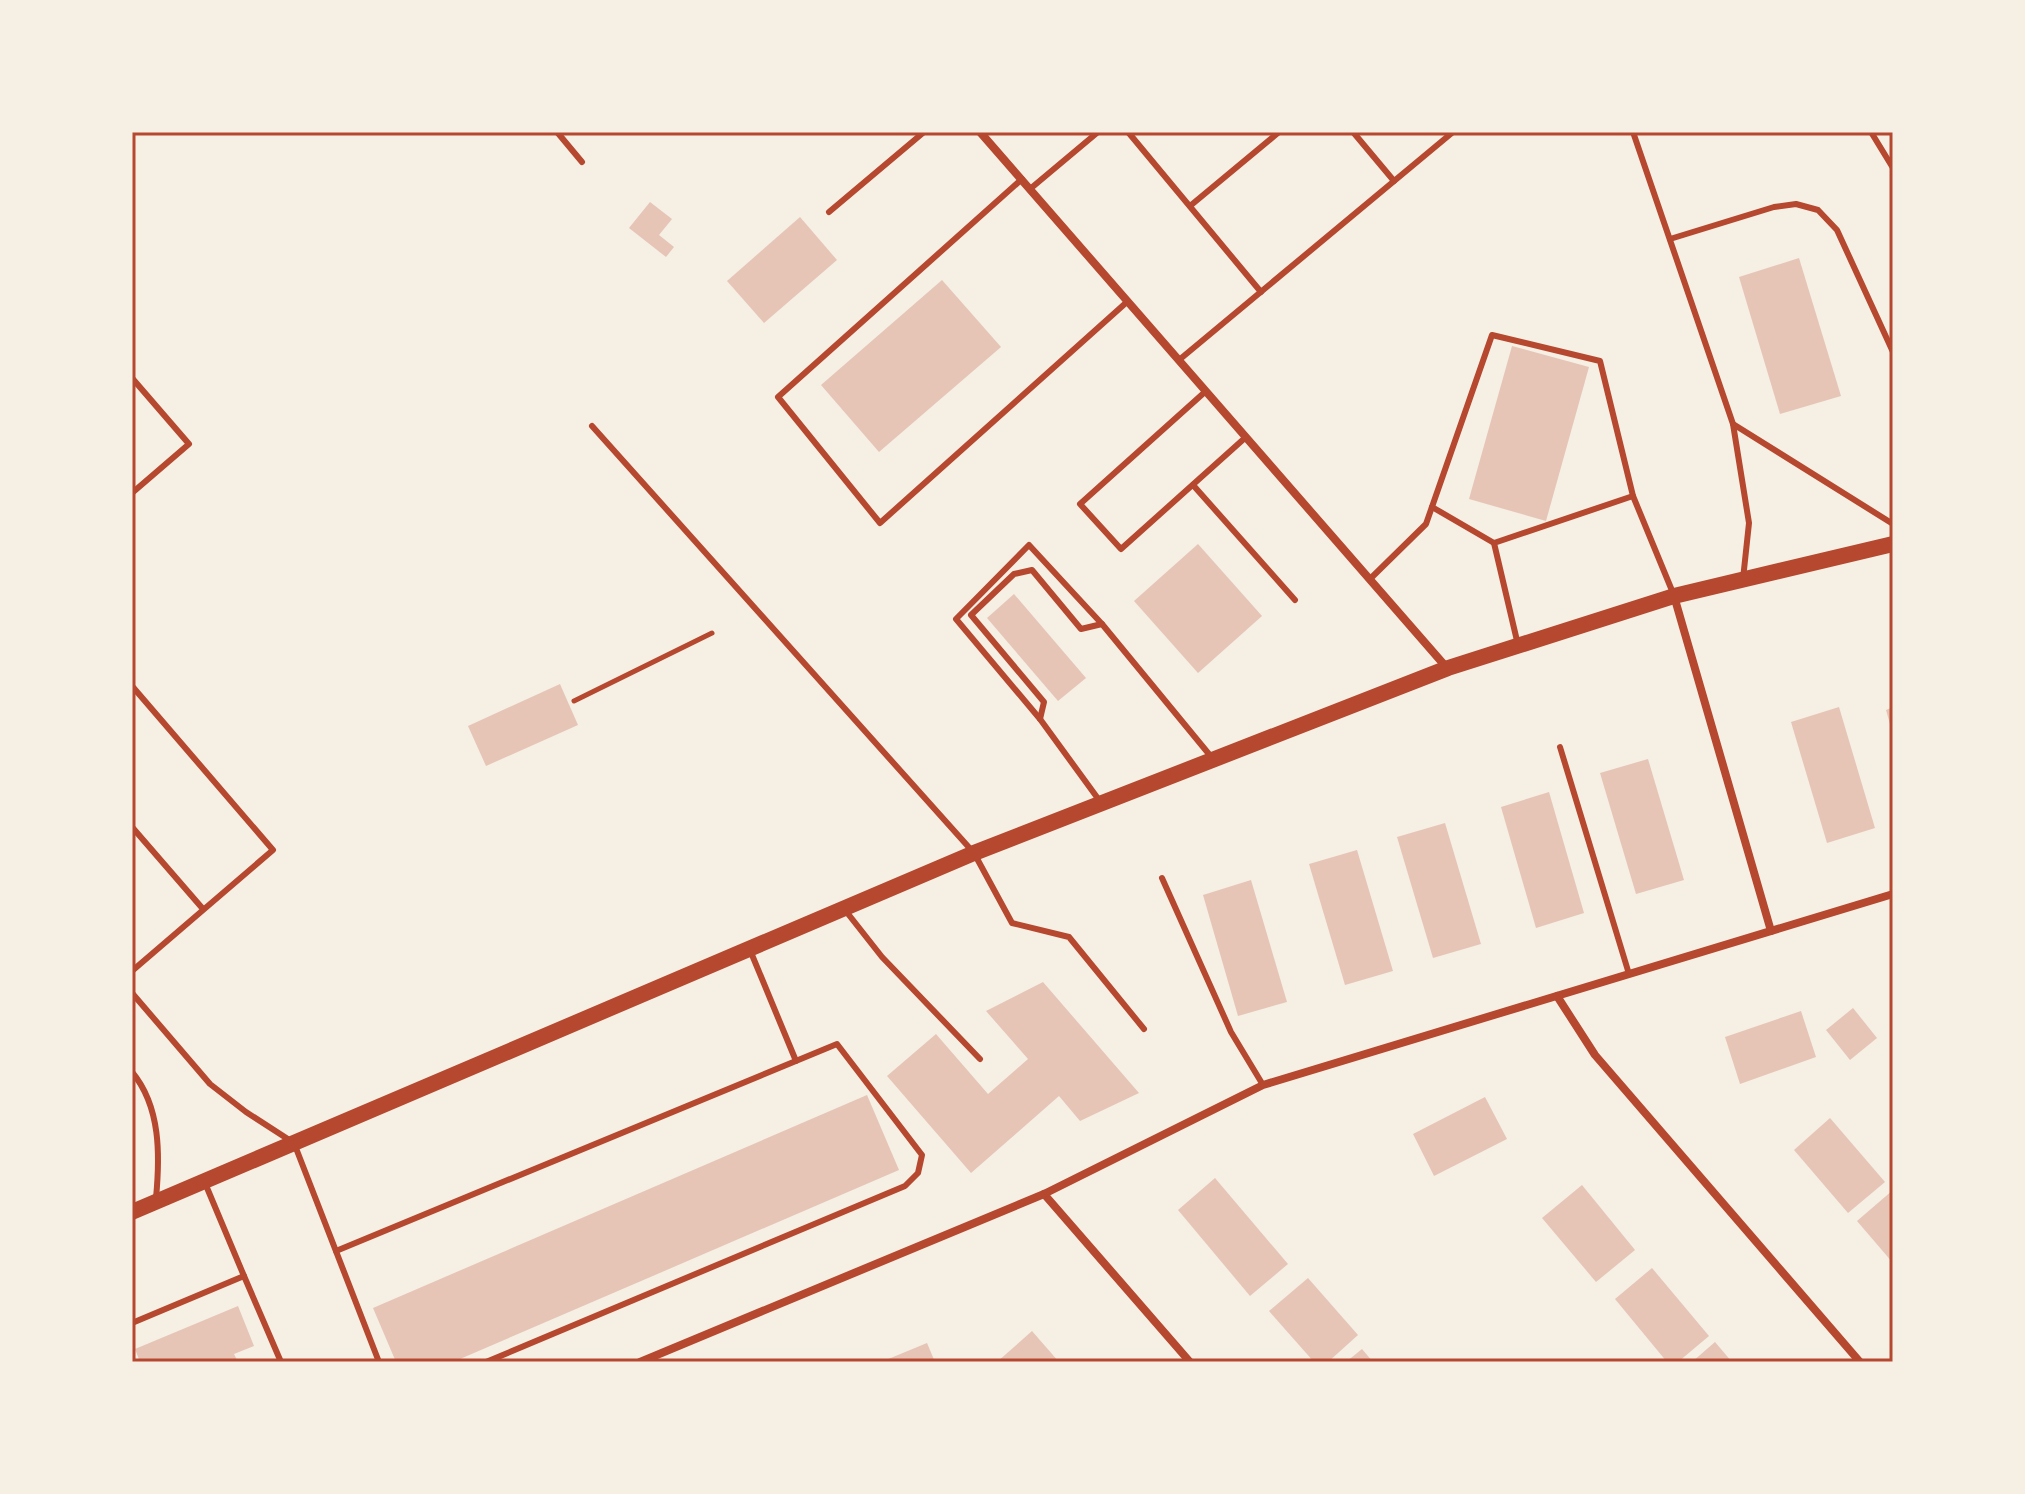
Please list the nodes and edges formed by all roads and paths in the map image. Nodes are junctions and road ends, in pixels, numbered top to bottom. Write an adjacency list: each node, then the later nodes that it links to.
1 (557, 132): 11 (lane)
2 (924, 132): 17 (lane)
3 (980, 132): 13 (street)
4 (1098, 132): 15 (lane)
5 (1128, 132): 16 (lane)
6 (1279, 132): 16 (lane)
7 (1353, 132): 14 (lane)
8 (1453, 132): 14 (lane)
9 (1633, 132): 18 (lane)
10 (1871, 132): 12 (lane)
11 (582, 162)
12 (1893, 168)
13 (1022, 179): 15 (street); 20 (lane)
14 (1394, 181): 19 (lane)
15 (1030, 189): 20 (street)
16 (1190, 206): 19 (lane)
17 (829, 212)
18 (1670, 239): 21 (lane); 25 (lane)
19 (1261, 292): 22 (lane)
20 (1128, 301): 22 (street)
21 (1893, 352)
22 (1179, 360): 24 (street)
23 (132, 378): 29 (lane)
24 (1206, 391): 27 (street); 28 (lane)
25 (1733, 424): 32 (lane); 36 (lane)
26 (592, 426): 50 (lane)
27 (1246, 437): 28 (lane); 35 (street)
28 (1193, 485): 38 (lane)
29 (132, 493)
30 (1633, 496): 31 (lane); 33 (lane); 37 (lane)
31 (1432, 507): 33 (lane); 35 (lane)
32 (1893, 524)
33 (1494, 543): 41 (lane)
34 (1893, 544): 36 (main road)
35 (1370, 579): 42 (street)
36 (1743, 580): 37 (main road)
37 (1674, 596): 41 (main road); 55 (street)
38 (1295, 600)
39 (1102, 624): 45 (lane); 45 (lane); 47 (lane)
40 (712, 633): 44 (path)
41 (1519, 646): 42 (main road)
42 (1448, 668): 47 (main road)
43 (132, 686): 54 (lane)
44 (574, 701)
45 (1040, 719): 48 (lane)
46 (1560, 747): 58 (lane)
47 (1213, 759): 48 (main road)
48 (1100, 802): 50 (main road)
49 (132, 827): 54 (lane)
50 (974, 853): 53 (main road); 61 (lane)
51 (1162, 878): 65 (lane)
52 (1893, 894): 55 (street)
53 (843, 907): 56 (main road); 62 (lane)
54 (203, 909): 57 (lane)
55 (1771, 931): 58 (street)
56 (749, 948): 63 (lane); 66 (main road)
57 (132, 971)
58 (1629, 974): 60 (street)
59 (132, 993): 66 (lane)
60 (1557, 996): 65 (street); 79 (street)
61 (1144, 1029)
62 (980, 1059)
63 (796, 1061): 71 (lane); 76 (lane)
64 (132, 1072): 69 (lane)
65 (1263, 1085): 68 (street)
66 (294, 1143): 67 (main road); 71 (lane)
67 (204, 1181): 69 (main road); 72 (lane)
68 (1044, 1194): 77 (street); 78 (street)
69 (156, 1202): 70 (main road)
70 (132, 1212)
71 (336, 1251): 75 (lane)
72 (244, 1276): 73 (lane); 74 (lane)
73 (132, 1323)
74 (281, 1362)
75 (379, 1362)
76 (486, 1362)
77 (640, 1362)
78 (1190, 1362)
79 (1860, 1362)

